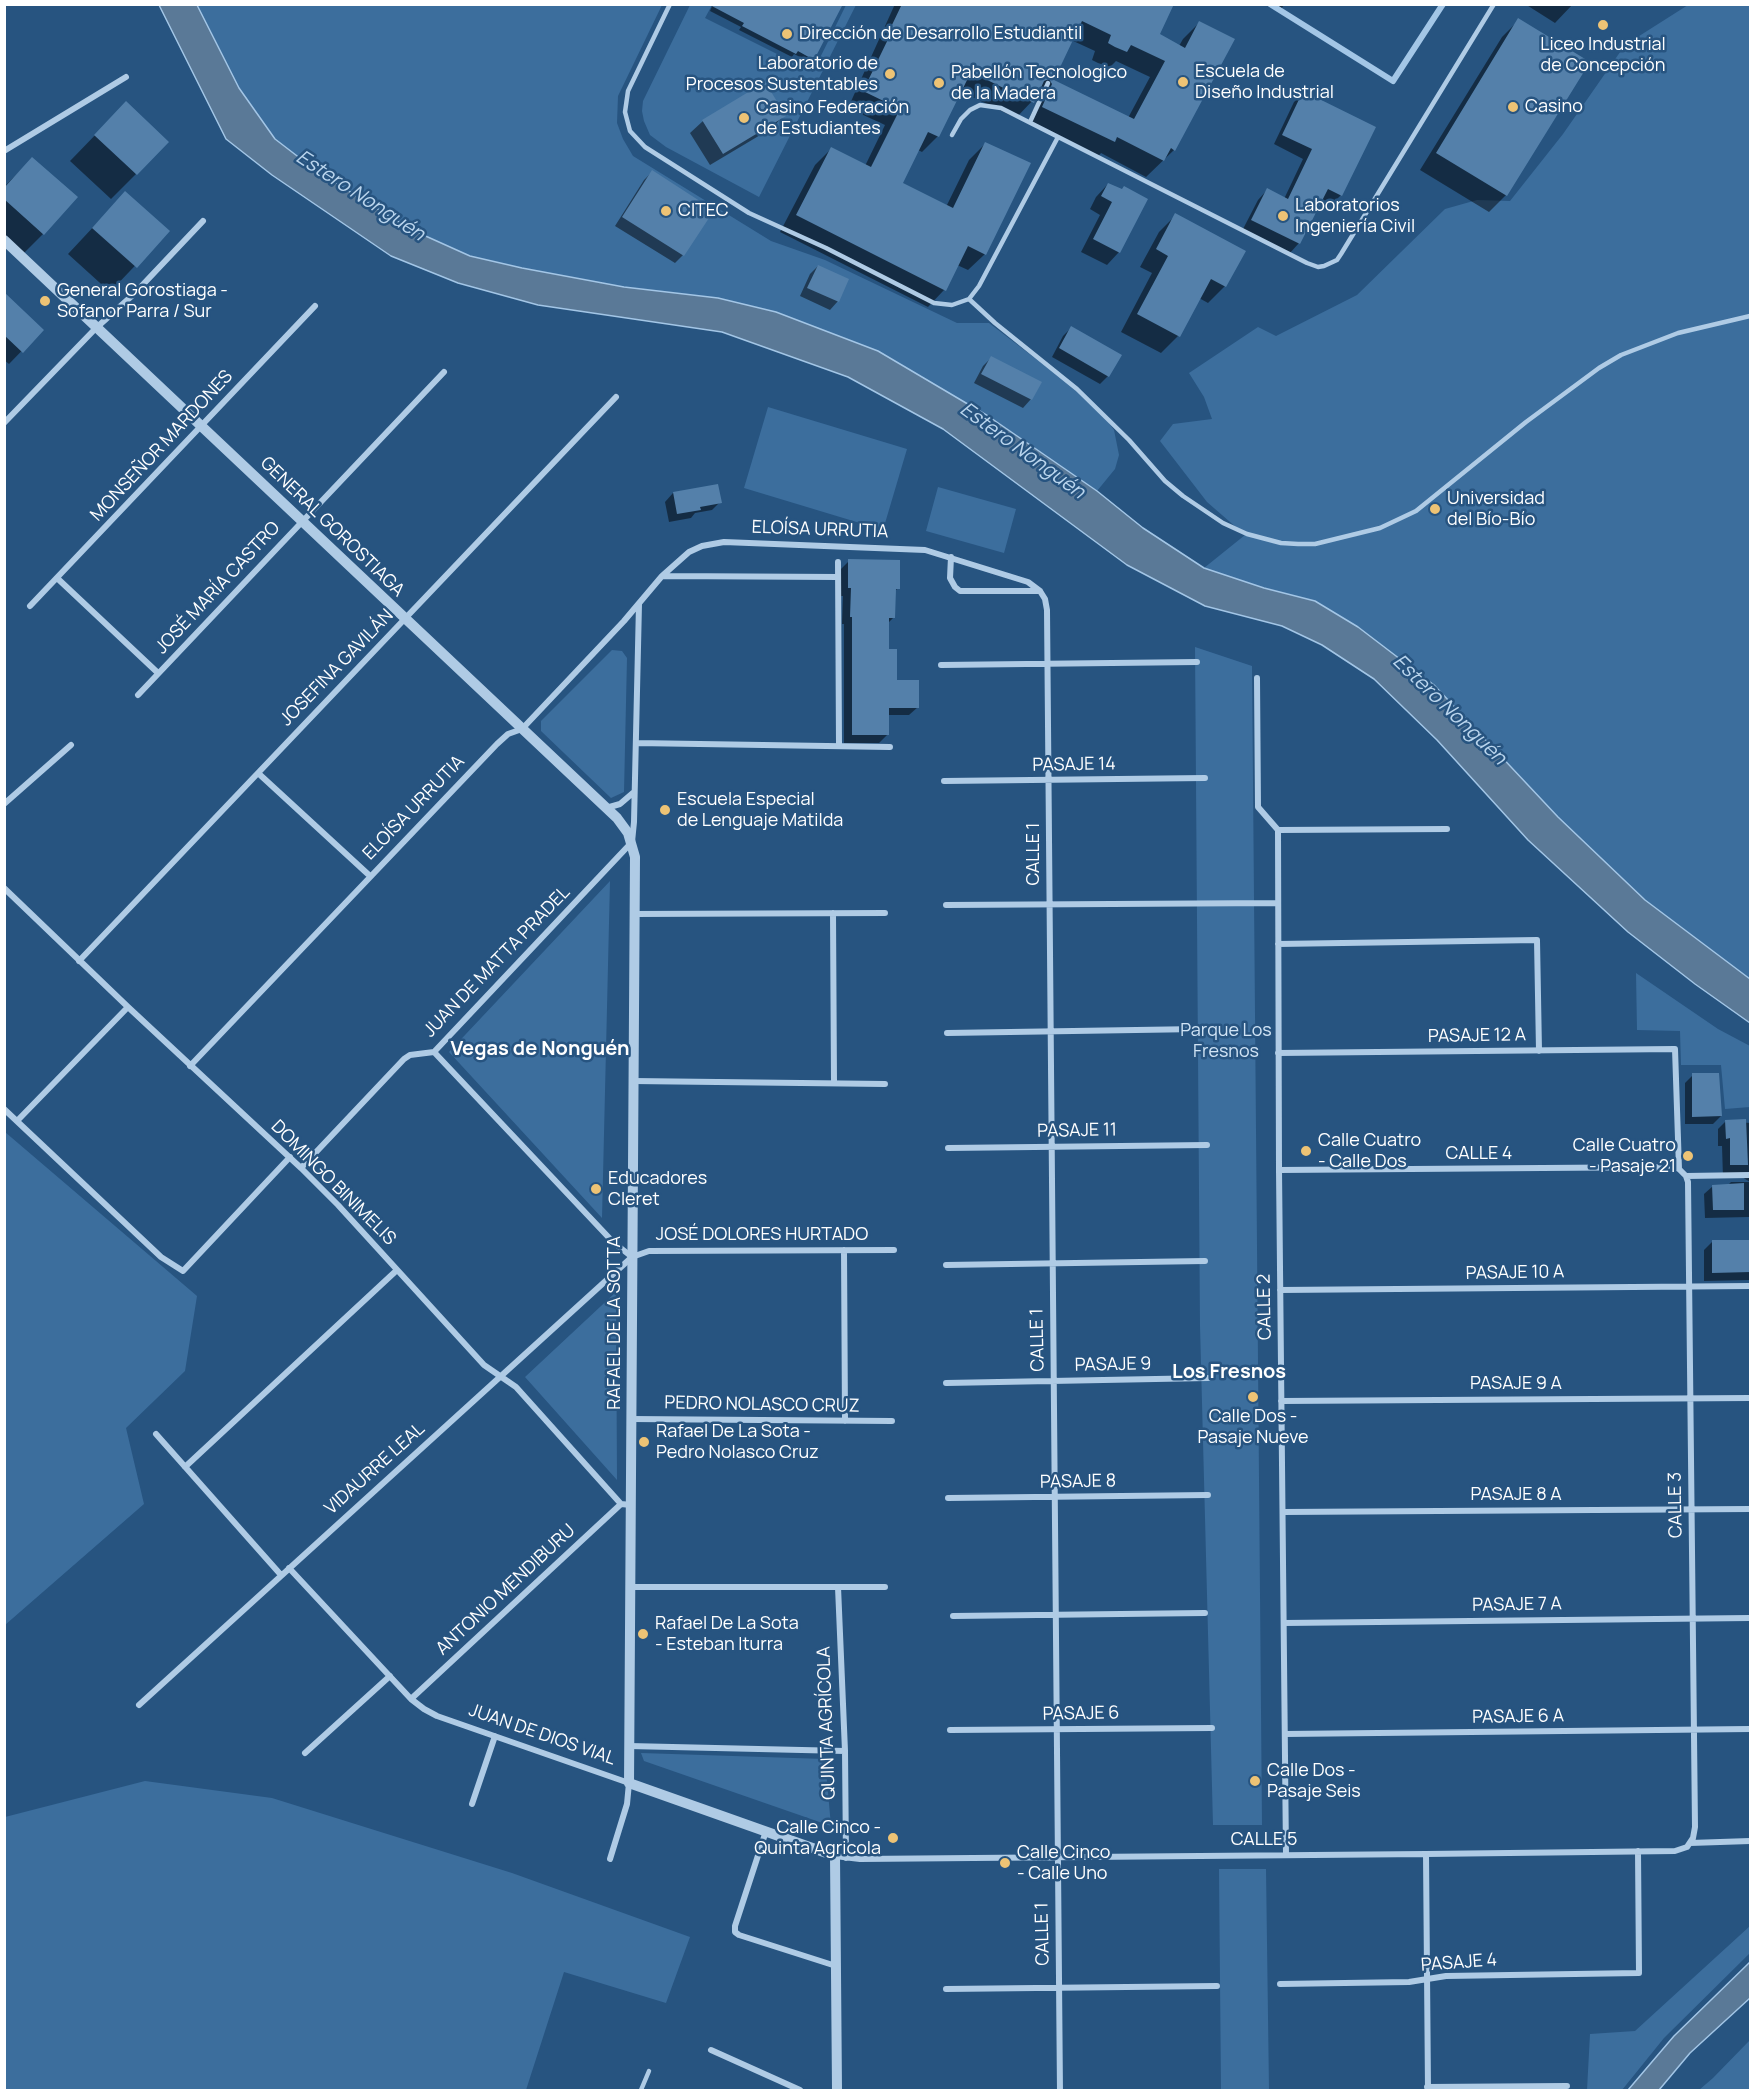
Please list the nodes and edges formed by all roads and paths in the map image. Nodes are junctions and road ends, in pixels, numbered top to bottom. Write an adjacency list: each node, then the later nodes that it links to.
1 (670, 4): 11 (lane)
2 (1494, 4): 7 (lane)
3 (126, 77): 8 (street)
4 (1048, 83): 5 (lane)
5 (1030, 122): 6 (lane); 7 (lane)
6 (952, 135)
7 (1058, 137): 11 (lane)
8 (4, 151)
9 (203, 221): 14 (street)
10 (4, 240): 14 (street, GENERAL GOROSTIAGA)
11 (969, 300): 13 (lane)
12 (315, 306): 18 (street, MONSEÑOR MARDONES)
13 (1750, 316)
14 (96, 328): 17 (street); 18 (street, GENERAL GOROSTIAGA)
15 (444, 372): 19 (street, JOSÉ MARÍA CASTRO)
16 (616, 397): 28 (street, JOSEFINA GAVILÁN)
17 (4, 423)
18 (201, 426): 19 (street, GENERAL GOROSTIAGA); 24 (street, MONSEÑOR MARDONES)
19 (303, 520): 28 (street, GENERAL GOROSTIAGA); 32 (street, JOSÉ MARÍA CASTRO)
20 (951, 557): 22 (street, ELOÍSA URRUTIA); 25 (street); 25 (street)
21 (838, 562): 23 (street)
22 (662, 576): 23 (street); 26 (street, ELOÍSA URRUTIA)
23 (838, 577): 38 (street)
24 (57, 578): 27 (street, MONSEÑOR MARDONES); 32 (street)
25 (1040, 591): 30 (street, CALLE 1)
26 (639, 604): 35 (street, ELOÍSA URRUTIA); 36 (street, RAFAEL DE LA SOTTA)
27 (30, 606)
28 (405, 619): 35 (street, GENERAL GOROSTIAGA); 40 (street, JOSEFINA GAVILÁN)
29 (1197, 662): 30 (street)
30 (1047, 663): 31 (street); 42 (street, CALLE 1)
31 (941, 665)
32 (158, 673): 34 (street, JOSÉ MARÍA CASTRO)
33 (1257, 678): 48 (street)
34 (138, 695)
35 (522, 729): 46 (street, GENERAL GOROSTIAGA); 50 (street, ELOÍSA URRUTIA)
36 (636, 743): 38 (street); 44 (street, RAFAEL DE LA SOTTA)
37 (70, 746): 45 (street)
38 (839, 746): 39 (street)
39 (890, 747)
40 (258, 773): 50 (street); 59 (street, JOSEFINA GAVILÁN)
41 (1204, 778): 42 (street, PASAJE 14)
42 (1048, 780): 43 (street, PASAJE 14); 53 (street, CALLE 1)
43 (944, 781)
44 (635, 791): 46 (street); 49 (street, RAFAEL DE LA SOTTA)
45 (4, 804)
46 (606, 808): 49 (street, GENERAL GOROSTIAGA)
47 (1447, 829): 48 (street)
48 (1278, 830): 52 (street, CALLE 2)
49 (632, 842): 57 (street, RAFAEL DE LA SOTTA); 65 (street, JUAN DE MATTA PRADEL)
50 (370, 876): 67 (street, ELOÍSA URRUTIA)
51 (4, 888): 59 (street, DOMINGO BINIMELIS)
52 (1278, 903): 53 (street); 58 (street, CALLE 2)
53 (1049, 904): 54 (street); 62 (street, CALLE 1)
54 (946, 905)
55 (833, 913): 56 (street); 57 (street); 69 (street)
56 (885, 913)
57 (634, 914): 68 (street, RAFAEL DE LA SOTTA)
58 (1278, 944): 64 (street); 66 (street, CALLE 2)
59 (80, 961): 60 (street, DOMINGO BINIMELIS)
60 (128, 1007): 67 (street, DOMINGO BINIMELIS); 72 (street)
61 (1199, 1029): 62 (street)
62 (1050, 1031): 63 (street); 74 (street, CALLE 1)
63 (947, 1033)
64 (1539, 1051): 66 (street, PASAJE 12 A); 78 (street, PASAJE 12 A)
65 (434, 1052): 77 (street, JUAN DE MATTA PRADEL); 84 (street)
66 (1278, 1053): 79 (street, CALLE 2)
67 (190, 1065): 76 (street, DOMINGO BINIMELIS)
68 (633, 1081): 69 (street); 84 (street, RAFAEL DE LA SOTTA)
69 (834, 1083): 70 (street)
70 (885, 1084)
71 (4, 1109): 72 (street)
72 (17, 1121): 76 (street)
73 (1207, 1144): 74 (street, PASAJE 11)
74 (1051, 1147): 75 (street, PASAJE 11); 86 (street, CALLE 1)
75 (948, 1148)
76 (290, 1157): 77 (street, DOMINGO BINIMELIS)
77 (301, 1168): 88 (street, DOMINGO BINIMELIS)
78 (1679, 1169): 79 (street, CALLE 4); 81 (street)
79 (1279, 1170): 91 (street, CALLE 2)
80 (1750, 1175): 81 (street)
81 (1686, 1176): 90 (street, CALLE 3)
82 (844, 1250): 83 (street, JOSÉ DOLORES HURTADO); 84 (street, JOSÉ DOLORES HURTADO); 100 (street)
83 (894, 1250)
84 (632, 1257): 92 (street, VIDAURRE LEAL); 99 (street, RAFAEL DE LA SOTTA)
85 (1204, 1261): 86 (street)
86 (1053, 1263): 87 (street); 94 (street, CALLE 1)
87 (946, 1265)
88 (397, 1270): 92 (street, DOMINGO BINIMELIS); 103 (street)
89 (1750, 1286): 90 (street, PASAJE 10 A)
90 (1689, 1287): 91 (street, PASAJE 10 A); 96 (street, CALLE 3)
91 (1280, 1290): 98 (street, CALLE 2)
92 (500, 1376): 107 (street, DOMINGO BINIMELIS); 111 (street, VIDAURRE LEAL)
93 (1208, 1378): 94 (street, PASAJE 9)
94 (1054, 1381): 95 (street, PASAJE 9); 105 (street, CALLE 1)
95 (946, 1383)
96 (1690, 1398): 97 (street, PASAJE 9 A); 98 (street, PASAJE 9 A); 108 (street, CALLE 3)
97 (1750, 1398)
98 (1281, 1401): 110 (street, CALLE 2)
99 (631, 1419): 100 (street, PEDRO NOLASCO CRUZ); 107 (street, RAFAEL DE LA SOTTA)
100 (845, 1421): 101 (street, PEDRO NOLASCO CRUZ)
101 (892, 1421)
102 (156, 1434): 103 (street)
103 (185, 1467): 112 (street)
104 (1208, 1495): 105 (street, PASAJE 8)
105 (1054, 1497): 106 (street, PASAJE 8); 117 (street, CALLE 1)
106 (948, 1498)
107 (626, 1505): 113 (street, RAFAEL DE LA SOTTA); 123 (street, ANTONIO MENDIBURU)
108 (1691, 1509): 109 (street, PASAJE 8 A); 110 (street, PASAJE 8 A); 119 (street, CALLE 3)
109 (1750, 1509)
110 (1282, 1512): 121 (street, CALLE 2)
111 (289, 1568): 112 (street, VIDAURRE LEAL); 122 (street, JUAN DE DIOS VIAL)
112 (281, 1575): 124 (street, VIDAURRE LEAL)
113 (630, 1587): 114 (street); 132 (street, RAFAEL DE LA SOTTA)
114 (838, 1587): 115 (street); 133 (street, QUINTA AGRÍCOLA)
115 (885, 1587)
116 (1205, 1613): 117 (street)
117 (1055, 1614): 118 (street); 126 (street, CALLE 1)
118 (953, 1616)
119 (1693, 1618): 120 (street, PASAJE 7 A); 121 (street, PASAJE 7 A); 128 (street, CALLE 3)
120 (1750, 1618)
121 (1284, 1623): 130 (street, CALLE 2)
122 (390, 1676): 123 (street, JUAN DE DIOS VIAL); 134 (street)
123 (411, 1699): 131 (street, JUAN DE DIOS VIAL)
124 (140, 1705)
125 (1212, 1728): 126 (street, PASAJE 6)
126 (1057, 1729): 127 (street, PASAJE 6); 144 (street, CALLE 1)
127 (950, 1730)
128 (1694, 1730): 129 (street, PASAJE 6 A); 130 (street, PASAJE 6 A); 139 (street, CALLE 3)
129 (1750, 1730)
130 (1285, 1734): 141 (street, CALLE 2)
131 (495, 1736): 135 (street, JUAN DE DIOS VIAL); 136 (street)
132 (629, 1746): 133 (street); 135 (street, RAFAEL DE LA SOTTA)
133 (845, 1751): 143 (street, QUINTA AGRÍCOLA)
134 (304, 1753)
135 (629, 1783): 137 (street, JUAN DE DIOS VIAL); 145 (street)
136 (472, 1804)
137 (766, 1832): 143 (street, JUAN DE DIOS VIAL); 146 (street)
138 (1750, 1841): 139 (street, CALLE 5)
139 (1690, 1843): 140 (street, CALLE 5)
140 (1638, 1851): 142 (street, CALLE 5); 147 (street, PASAJE 4)
141 (1286, 1854): 142 (street, CALLE 5); 144 (street, CALLE 5)
142 (1425, 1854): 147 (street)
143 (841, 1857): 144 (street, CALLE 5); 146 (street, QUINTA AGRÍCOLA)
144 (1058, 1857): 150 (street, CALLE 1)
145 (610, 1859)
146 (836, 1966): 158 (street, QUINTA AGRÍCOLA)
147 (1426, 1979): 148 (street, PASAJE 4); 155 (street)
148 (1281, 1984)
149 (1217, 1986): 150 (street)
150 (1059, 1988): 151 (street); 159 (street, CALLE 1)
151 (946, 1989)
152 (711, 2050): 157 (street)
153 (649, 2071): 156 (lane)
154 (1567, 2086): 155 (street)
155 (1427, 2089)
156 (641, 2091)
157 (800, 2091)
158 (837, 2091)
159 (1060, 2091)

